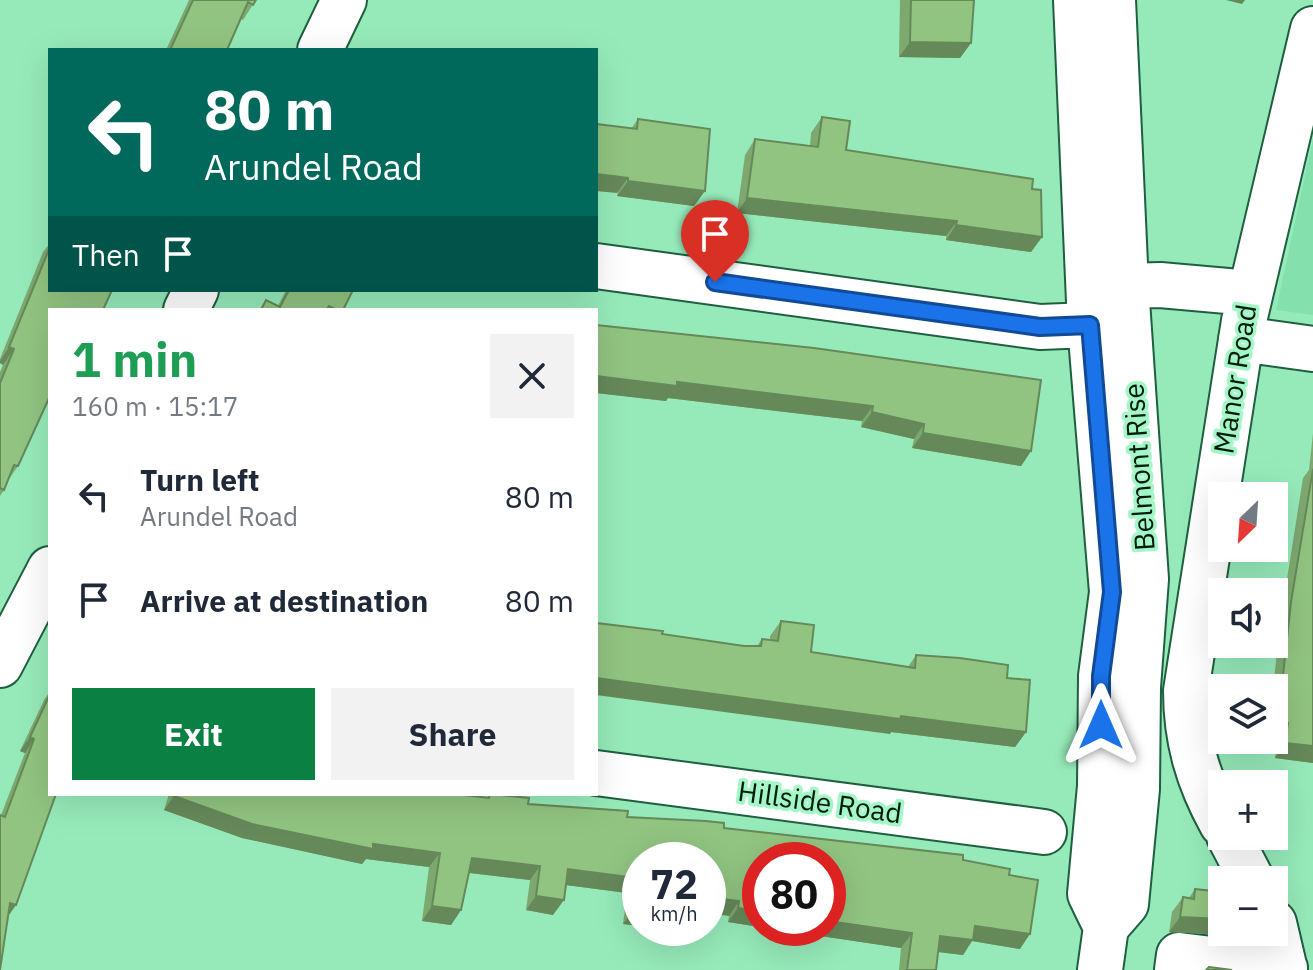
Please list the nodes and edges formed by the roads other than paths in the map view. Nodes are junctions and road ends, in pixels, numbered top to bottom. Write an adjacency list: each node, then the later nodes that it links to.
1 (344, 0): 5 (main road)
2 (1076, 0): 9 (main road, Belmont Rise)
3 (1113, 0): 7 (main road, Belmont Rise)
4 (1313, 29): 8 (main road, Manor Road)
5 (321, 48)
6 (598, 266): 9 (main road)
7 (1126, 286): 8 (main road); 17 (main road, Belmont Rise)
8 (1250, 293): 10 (main road, Manor Road)
9 (1090, 325): 17 (main road, Belmont Rise)
10 (1241, 339): 11 (main road); 15 (main road, Manor Road)
11 (1313, 349)
12 (44, 596): 13 (main road)
13 (0, 665)
14 (598, 773): 16 (main road, Hillside Road)
15 (1208, 798)
16 (1044, 832)
17 (1106, 927): 20 (main road, Belmont Rise)
18 (1280, 946): 19 (main road)
19 (1285, 969): 21 (main road)
20 (1100, 970)
21 (1177, 970)

